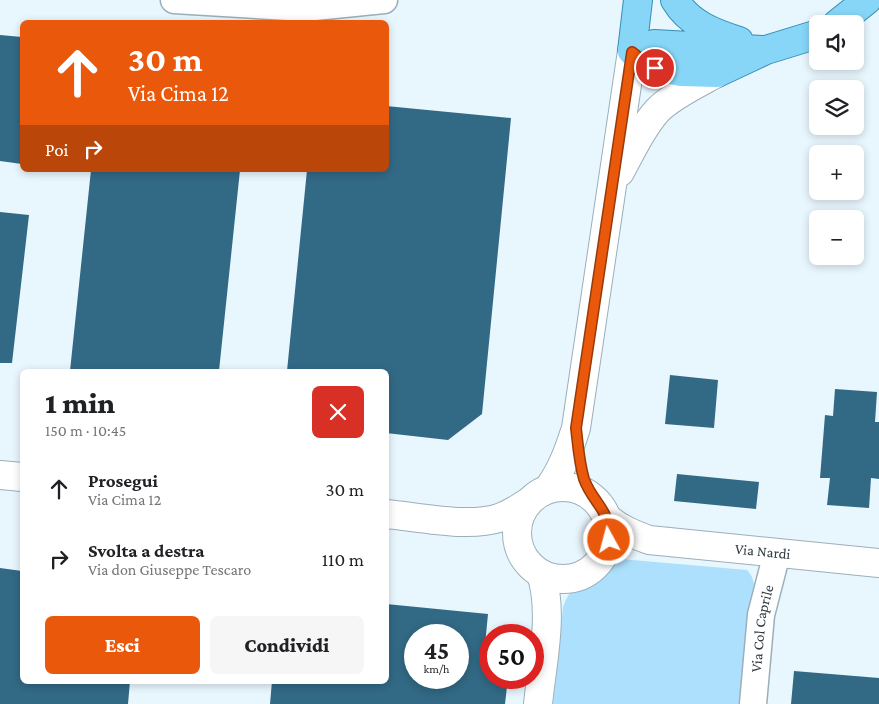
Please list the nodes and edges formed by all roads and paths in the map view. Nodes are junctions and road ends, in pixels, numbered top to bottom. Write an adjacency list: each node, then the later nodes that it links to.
1 (174, 0): 2 (street)
2 (384, 0)
3 (638, 0): 9 (main road)
4 (676, 0): 8 (main road)
5 (867, 0): 6 (main road)
6 (848, 15)
7 (809, 37): 8 (main road)
8 (766, 50): 9 (main road); 10 (main road)
9 (632, 52): 10 (main road); 11 (main road)
10 (717, 73): 11 (main road)
11 (612, 186): 12 (main road)
12 (576, 428): 15 (main road); 16 (main road)
13 (0, 475): 14 (main road)
14 (20, 477)
15 (538, 496): 16 (main road); 19 (main road); 21 (main road)
16 (591, 496): 18 (main road)
17 (389, 514): 19 (main road)
18 (607, 518): 20 (main road); 23 (main road)
19 (473, 522): 21 (main road)
20 (649, 540): 22 (main road, Via Nardi); 23 (main road)
21 (520, 550): 25 (main road)
22 (777, 553): 24 (main road, Via Nardi); 29 (street, Via Col Caprile)
23 (603, 555): 26 (main road)
24 (879, 563)
25 (541, 574): 26 (main road); 27 (main road)
26 (572, 578): 27 (main road)
27 (547, 615): 28 (main road)
28 (538, 704)
29 (753, 704)

